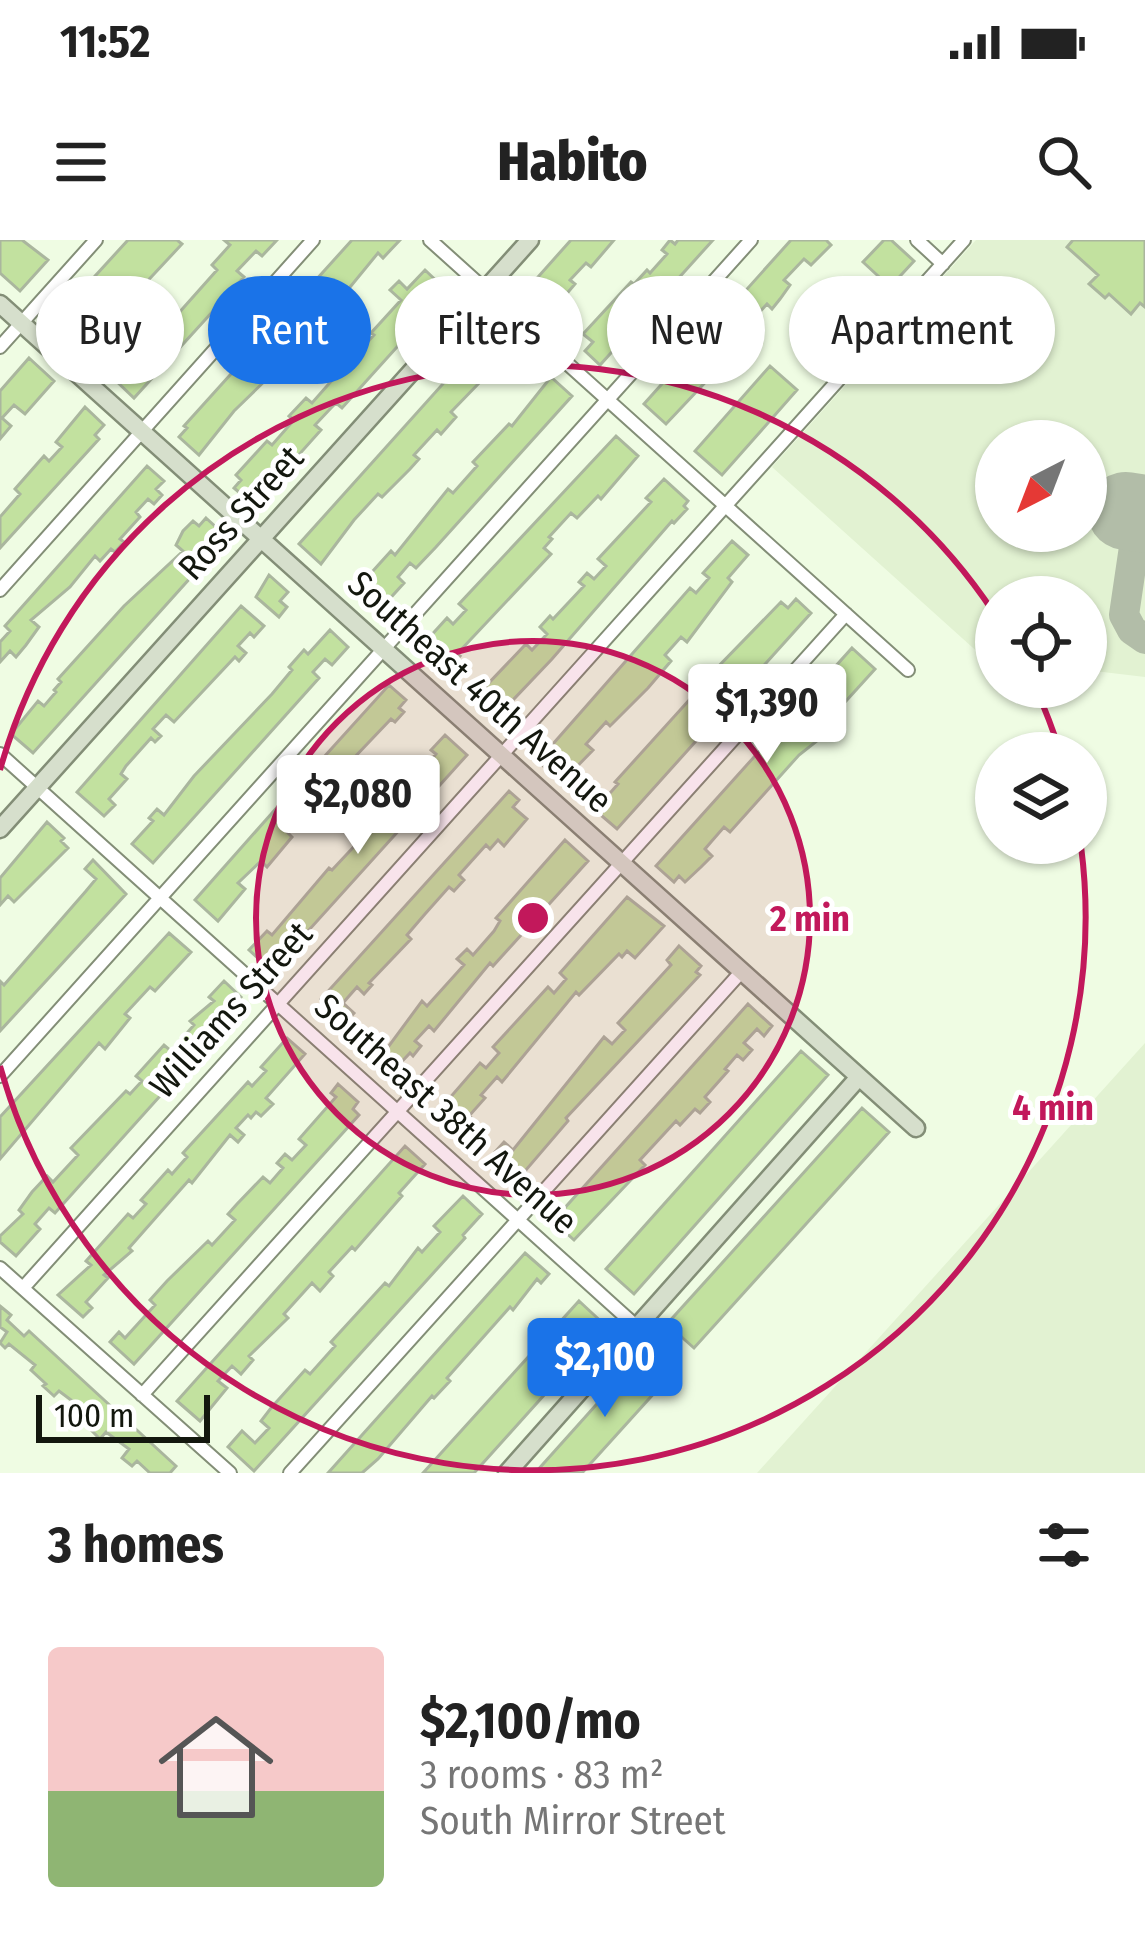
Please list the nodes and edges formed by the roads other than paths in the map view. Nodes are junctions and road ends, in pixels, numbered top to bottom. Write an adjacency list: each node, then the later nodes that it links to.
1 (96, 240): 12 (street)
2 (313, 240): 17 (street)
3 (430, 240): 9 (street)
4 (530, 240): 10 (street, Ross Street)
5 (751, 240): 16 (street)
6 (917, 240): 8 (street)
7 (964, 240): 8 (street)
8 (943, 264): 18 (street, Williams Street)
9 (470, 276)
10 (498, 276)
11 (0, 304): 12 (street, Southeast 40th Avenue)
12 (21, 323): 13 (street); 17 (street, Southeast 40th Avenue)
13 (0, 346)
14 (583, 378): 16 (street)
15 (401, 384): 19 (street, Ross Street)
16 (608, 400): 18 (street); 22 (street)
17 (141, 431): 19 (street, Southeast 40th Avenue); 20 (street)
18 (725, 506): 21 (street); 25 (street, Williams Street)
19 (261, 540): 22 (street, Southeast 40th Avenue); 26 (street, Ross Street)
20 (0, 590)
21 (846, 614): 23 (street); 28 (street)
22 (382, 648): 25 (street, Southeast 40th Avenue); 29 (street)
23 (908, 670)
24 (0, 754): 26 (street, Southeast 38th Avenue)
25 (500, 754): 28 (street, Southeast 40th Avenue); 31 (street, Williams Street)
26 (37, 788): 27 (street, Ross Street); 29 (street, Southeast 38th Avenue)
27 (0, 829)
28 (622, 863): 30 (street, Southeast 40th Avenue); 34 (street)
29 (159, 897): 31 (street, Southeast 38th Avenue); 32 (street)
30 (742, 971): 33 (street, Southeast 40th Avenue); 36 (street)
31 (278, 1004): 34 (street, Southeast 38th Avenue); 38 (street, Williams Street)
32 (0, 1076)
33 (859, 1077): 35 (street, Southeast 40th Avenue); 39 (street)
34 (398, 1111): 36 (street, Southeast 38th Avenue); 40 (street)
35 (916, 1128)
36 (518, 1220): 39 (street, Southeast 38th Avenue); 42 (street)
37 (0, 1268): 38 (street)
38 (23, 1288): 40 (street)
39 (637, 1327): 43 (street)
40 (142, 1395): 41 (street)
41 (230, 1473)
42 (290, 1473)
43 (507, 1473)

